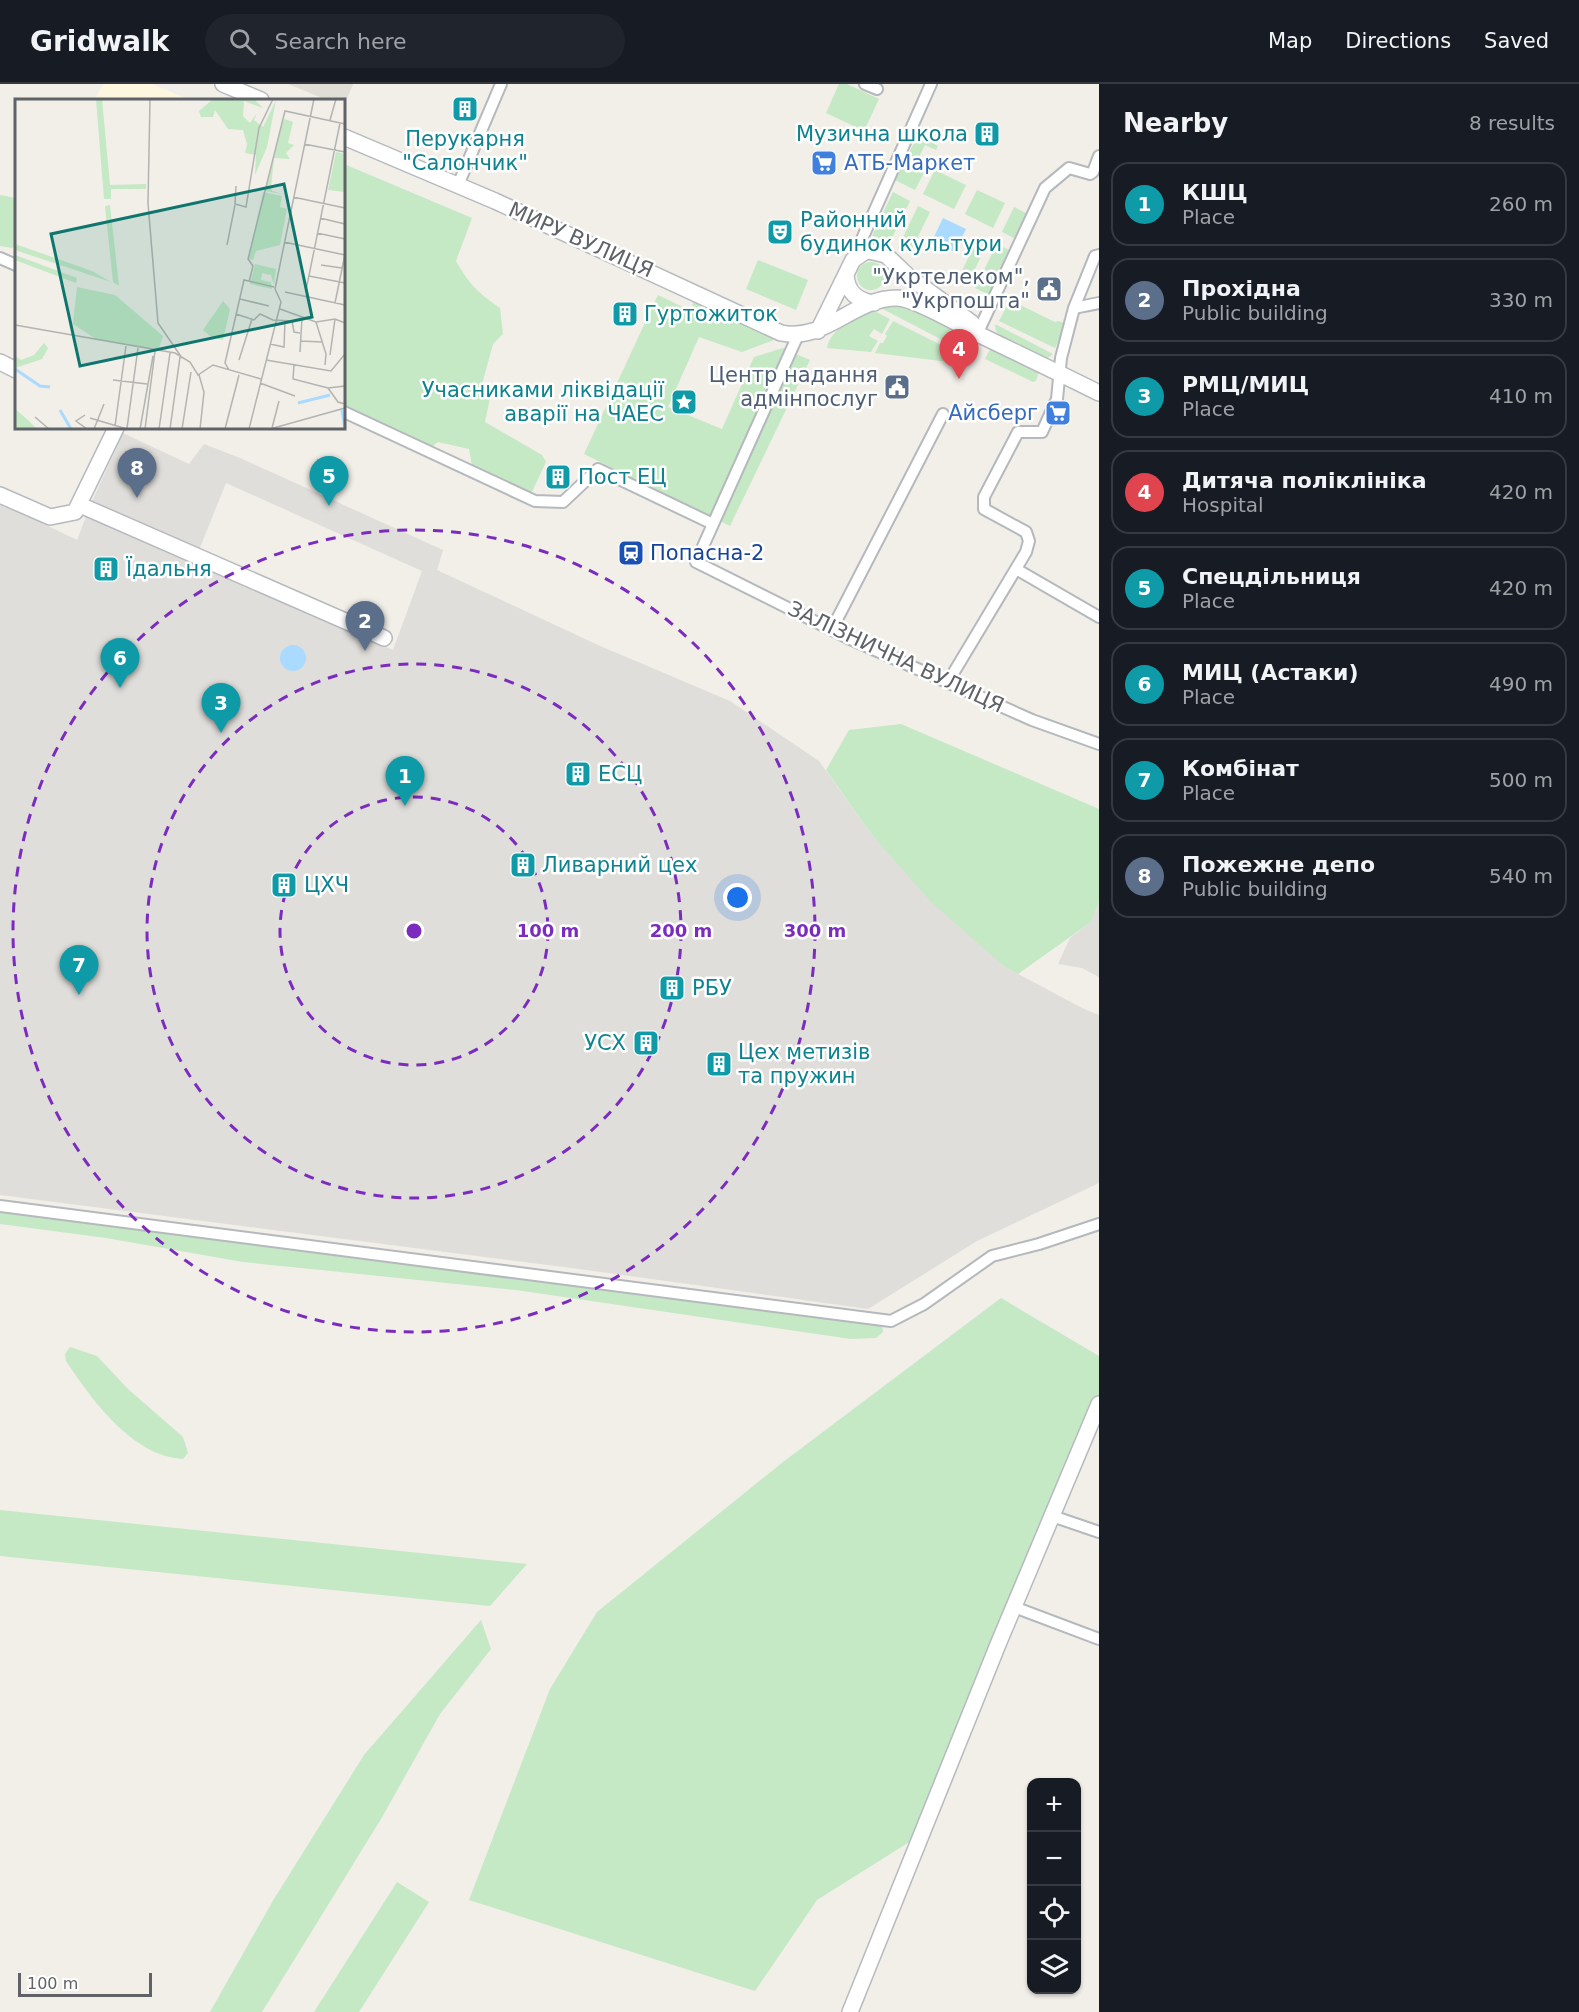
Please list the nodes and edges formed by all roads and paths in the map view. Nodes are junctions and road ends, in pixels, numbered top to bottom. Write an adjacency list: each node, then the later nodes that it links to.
1 (224, 84): 6 (street)
2 (501, 84): 10 (street)
3 (865, 84): 5 (street)
4 (931, 84): 11 (street)
5 (877, 89)
6 (259, 99)
7 (345, 137): 10 (street, МИРУ ВУЛИЦЯ)
8 (1099, 156): 9 (street)
9 (1096, 174): 23 (street)
10 (458, 185): 24 (street, МИРУ ВУЛИЦЯ)
11 (863, 240): 12 (street); 15 (street)
12 (874, 252): 15 (street); 16 (street)
13 (1097, 256): 21 (street)
14 (0, 258): 17 (street)
15 (853, 260): 18 (street)
16 (894, 264): 19 (street); 23 (street)
17 (15, 265)
18 (846, 274): 19 (street); 22 (street)
19 (879, 301): 22 (street, МИРУ ВУЛИЦЯ); 23 (street)
20 (1099, 303): 21 (street)
21 (1074, 308): 27 (street)
22 (818, 331): 24 (street, МИРУ ВУЛИЦЯ)
23 (982, 333): 27 (street)
24 (798, 335): 34 (street)
25 (0, 362): 26 (street)
26 (15, 370)
27 (1059, 373): 28 (street); 35 (street)
28 (1099, 393)
29 (345, 412): 34 (street)
30 (943, 414): 37 (street)
31 (116, 429): 33 (street)
32 (0, 495): 33 (street)
33 (80, 505): 38 (street)
34 (713, 524): 37 (street, ЗАЛІЗНИЧНА ВУЛИЦЯ)
35 (1016, 569): 36 (street); 39 (street)
36 (1099, 617)
37 (832, 629): 39 (street, ЗАЛІЗНИЧНА ВУЛИЦЯ)
38 (384, 638)
39 (948, 682): 40 (street, ЗАЛІЗНИЧНА ВУЛИЦЯ)
40 (1099, 744)
41 (0, 1206): 42 (street)
42 (1099, 1224)
43 (1099, 1404): 44 (street)
44 (1052, 1516): 45 (street); 46 (street)
45 (1099, 1532)
46 (1014, 1607): 47 (street); 48 (street)
47 (1099, 1640)
48 (850, 2012)

